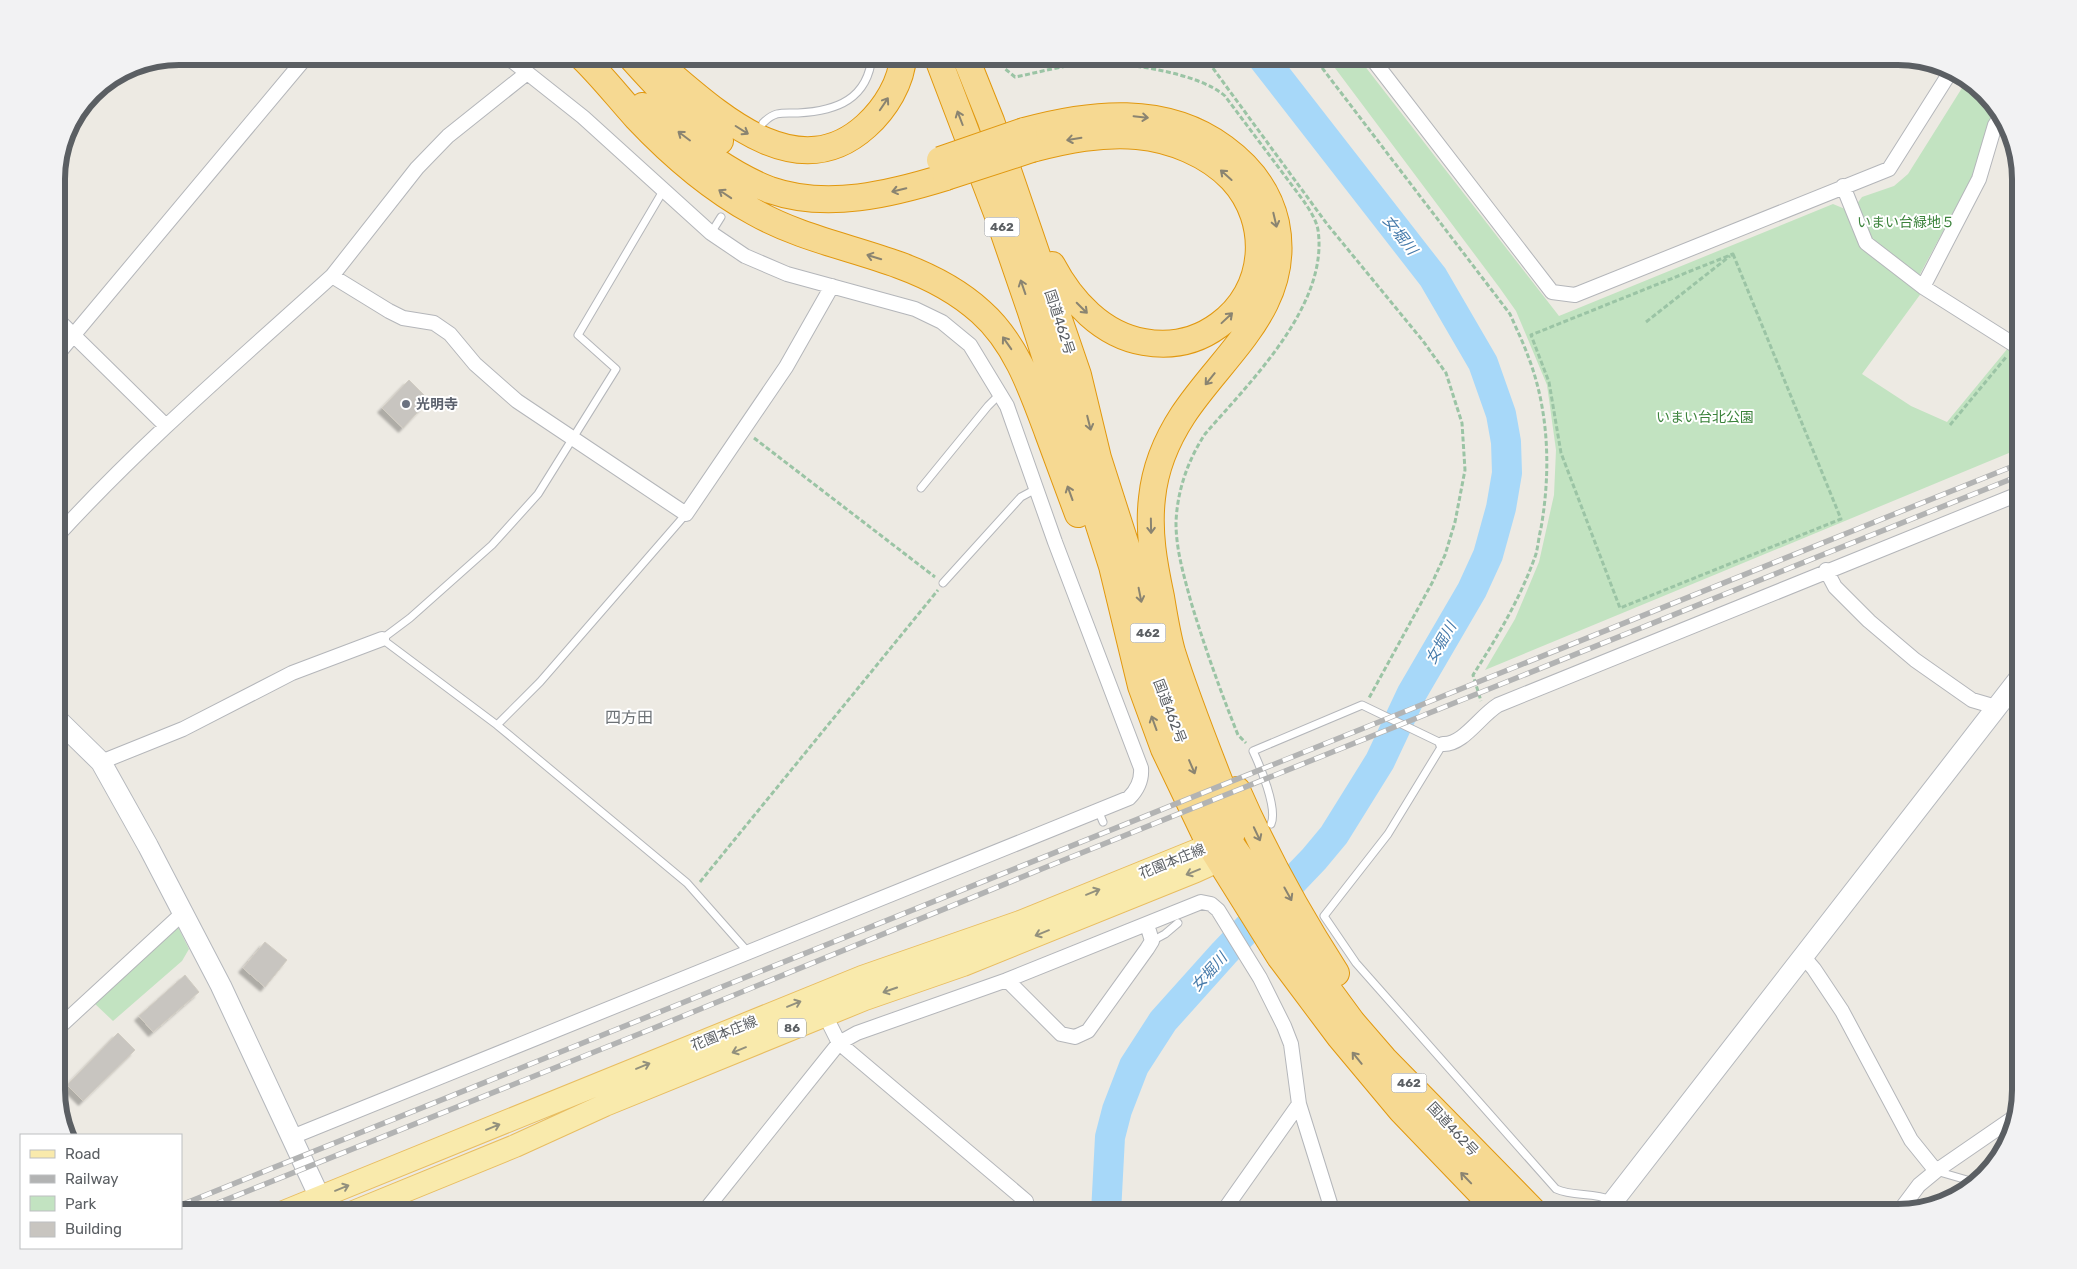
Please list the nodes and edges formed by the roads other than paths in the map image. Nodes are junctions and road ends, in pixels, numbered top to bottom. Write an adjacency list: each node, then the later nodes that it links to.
1 (299, 65): 27 (street)
2 (517, 65): 13 (street)
3 (590, 65): 42 (highway, one-way to 3)
4 (592, 65): 18 (highway, one-way to 4)
5 (638, 65): 18 (highway)
6 (660, 65): 8 (highway, one-way to 8)
7 (871, 65): 16 (lane)
8 (901, 65)
9 (940, 65): 42 (highway, 国道462号 / 462, one-way to 9)
10 (969, 65): 50 (highway, 国道462号 / 462, one-way to 50)
11 (976, 65): 17 (highway, one-way to 17)
12 (1377, 65): 19 (street)
13 (527, 73): 20 (street); 23 (street)
14 (1947, 77): 19 (street)
15 (1997, 123): 25 (street)
16 (763, 124)
17 (1028, 140): 18 (highway, bridge); 39 (highway, one-way to 39)
18 (943, 169)
19 (1843, 186): 25 (street)
20 (663, 190): 22 (street); 32 (lane)
21 (721, 217): 22 (lane)
22 (711, 233): 24 (street)
23 (332, 276): 31 (street); 32 (street)
24 (832, 286): 30 (street); 36 (street)
25 (1923, 287): 28 (street)
26 (65, 326): 27 (street)
27 (74, 334): 29 (street); 31 (street)
28 (2012, 344)
29 (65, 345)
30 (1000, 394): 33 (lane); 34 (street)
31 (166, 425): 37 (street)
32 (574, 439): 36 (street); 41 (lane)
33 (921, 488)
34 (1036, 489): 40 (lane); 56 (street)
35 (2012, 497): 38 (street)
36 (686, 514): 46 (lane)
37 (65, 527)
38 (1826, 570): 44 (street); 47 (street)
39 (1157, 577): 50 (highway); 51 (highway, one-way to 51)
40 (943, 583)
41 (382, 639): 46 (lane); 48 (street)
42 (1141, 686): 50 (highway, 国道462号 / 462, one-way to 42)
43 (2012, 687): 44 (street)
44 (1996, 707): 57 (street)
45 (65, 724): 48 (street)
46 (497, 724): 56 (lane)
47 (1440, 743): 49 (lane); 76 (lane)
48 (101, 762): 52 (street)
49 (1271, 824)
50 (1219, 850): 51 (highway, 国道462号 / 462); 59 (main road, 花園本庄線 / 86, one-way to 59); 68 (main road, 花園本庄線 / 86, one-way to 50)
51 (1253, 876): 55 (highway, one-way to 55); 55 (highway, 国道462号 / 462)
52 (183, 913): 60 (street); 64 (street)
53 (1178, 923): 54 (lane)
54 (1150, 936): 58 (street)
55 (1294, 943): 74 (highway, 国道462号 / 462, one-way to 55); 75 (highway)
56 (748, 952): 64 (street)
57 (1802, 956): 65 (street); 77 (street)
58 (1008, 980): 61 (street); 62 (street)
59 (826, 1015): 61 (street); 69 (main road, 花園本庄線 / 86, one-way to 69)
60 (65, 1022)
61 (839, 1043): 70 (street); 71 (street)
62 (1299, 1104): 72 (street); 73 (street)
63 (2007, 1122): 65 (street)
64 (292, 1137): 67 (street)
65 (1936, 1171): 66 (lane); 78 (street)
66 (1967, 1180)
67 (323, 1204)
68 (325, 1204)
69 (373, 1204)
70 (710, 1204)
71 (1024, 1204)
72 (1228, 1204)
73 (1330, 1204)
74 (1491, 1204)
75 (1526, 1204)
76 (1606, 1204)
77 (1611, 1204)
78 (1905, 1204)

